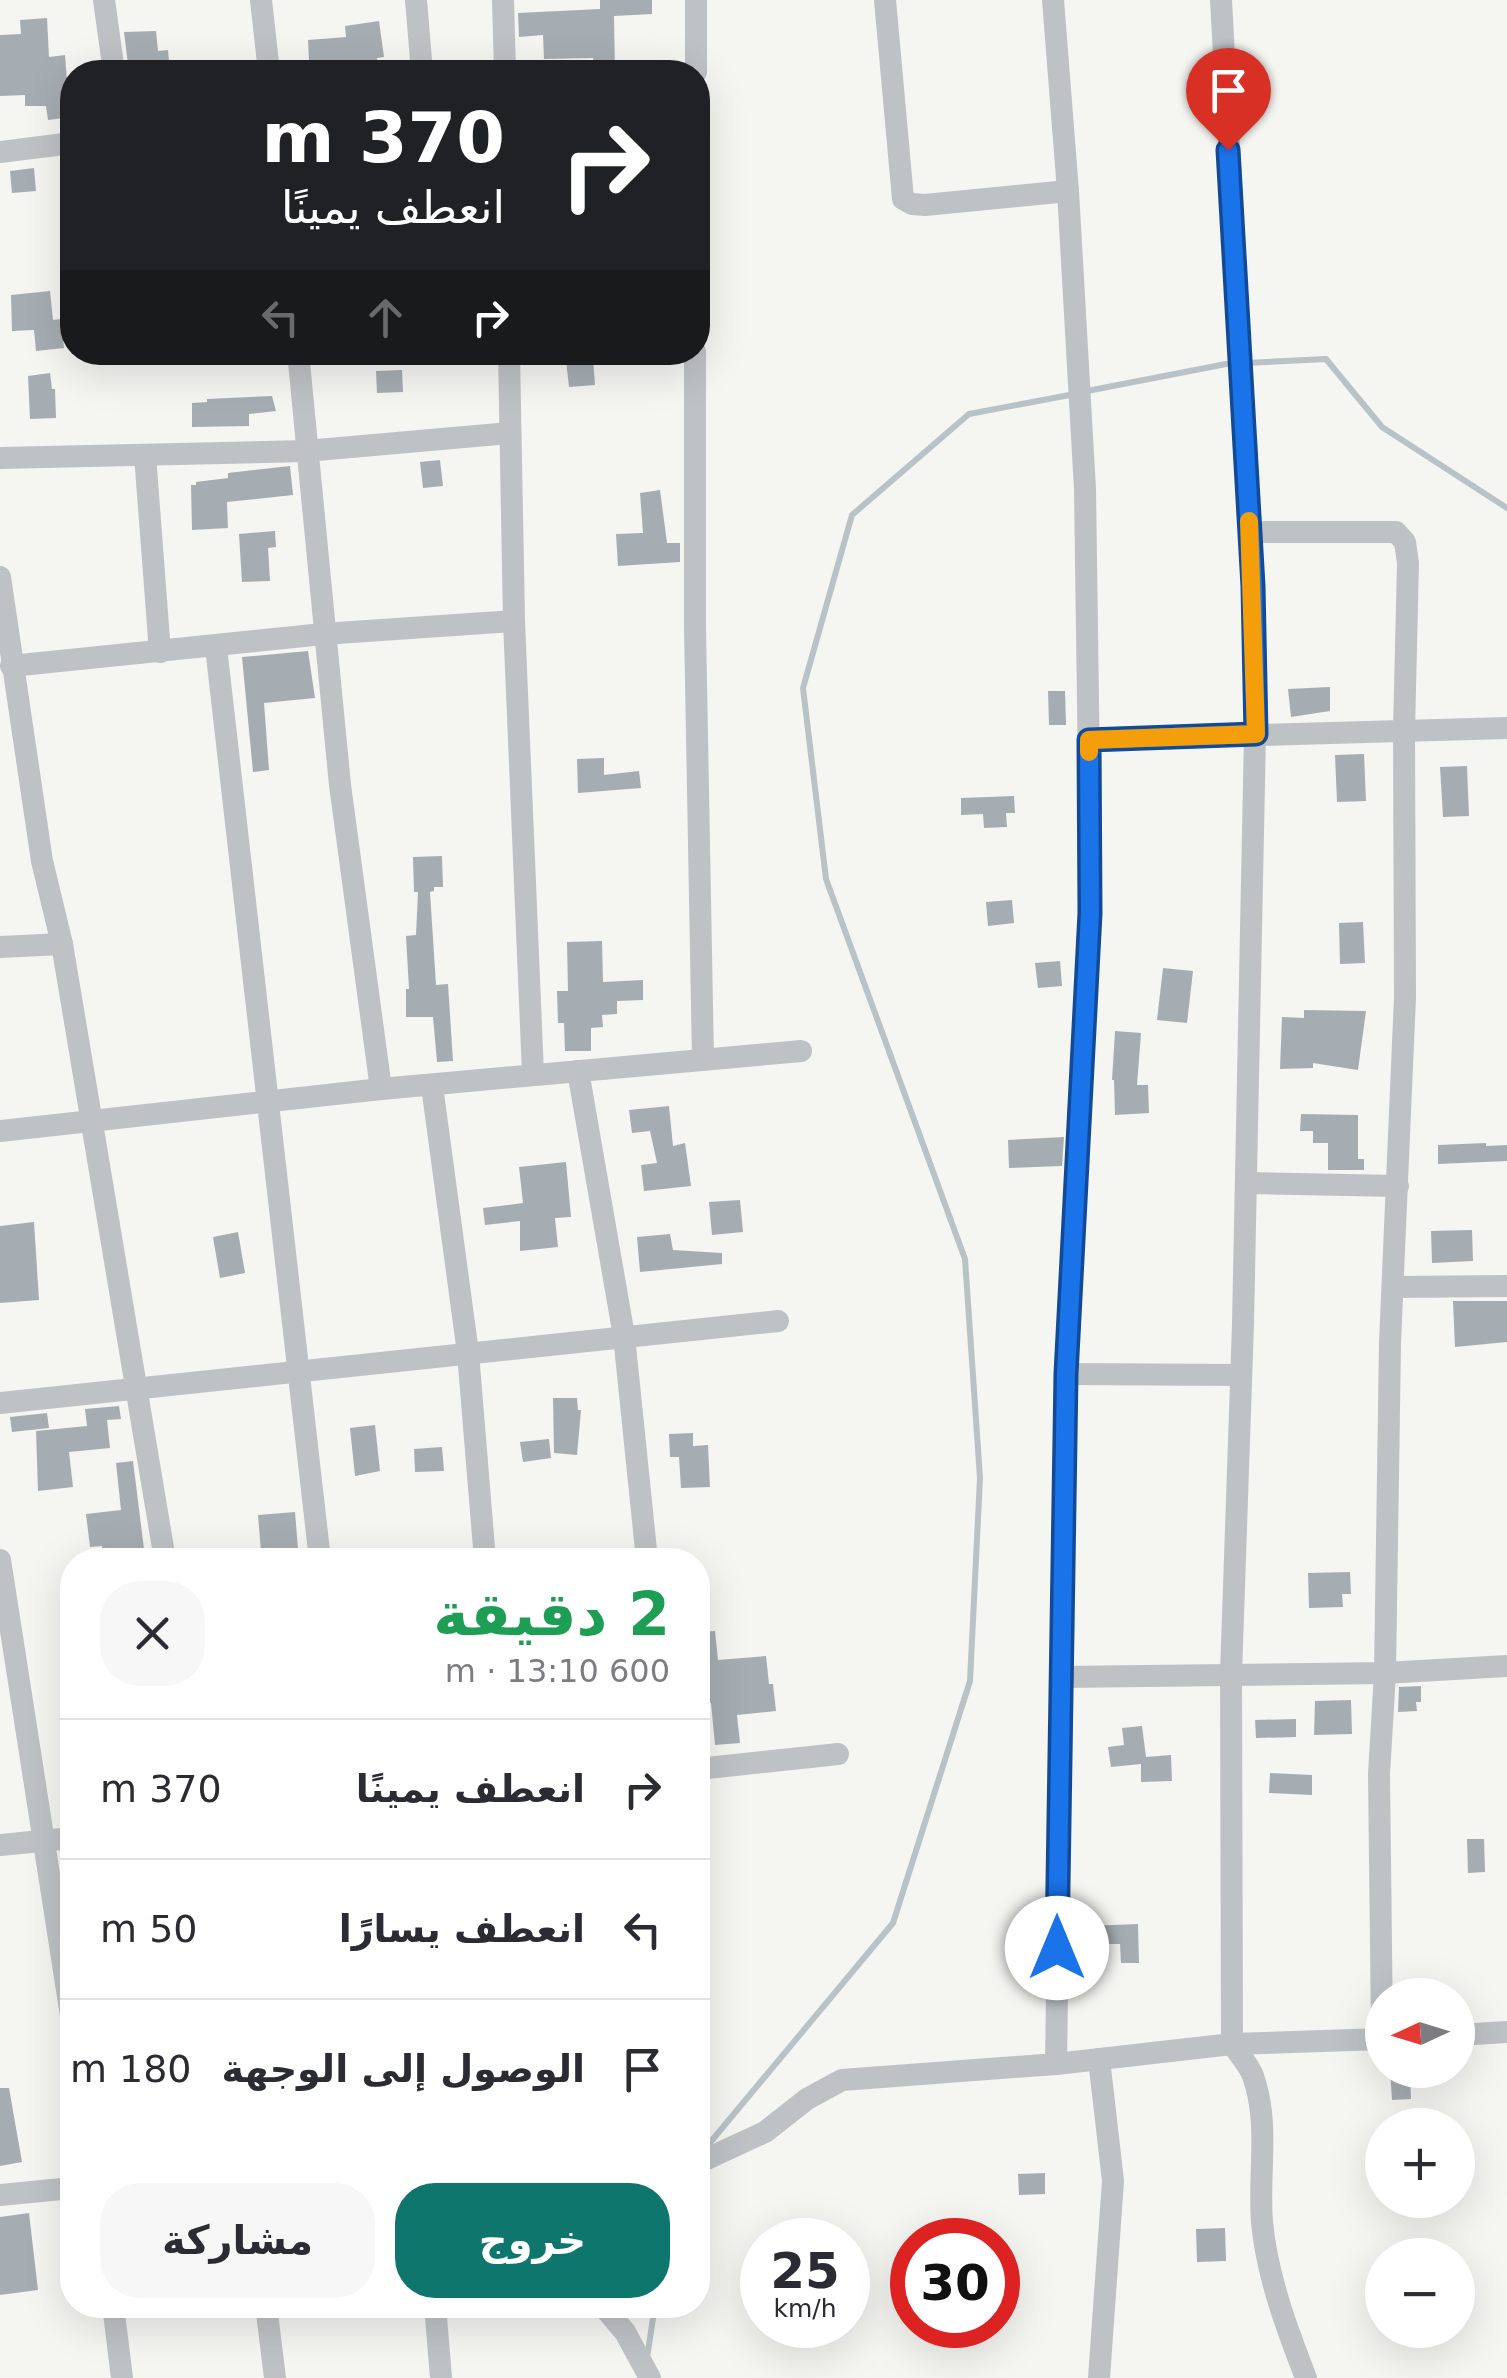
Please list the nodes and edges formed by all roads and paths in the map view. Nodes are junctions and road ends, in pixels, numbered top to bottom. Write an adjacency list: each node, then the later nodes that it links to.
1 (104, 0): 9 (street)
2 (261, 0): 10 (street)
3 (416, 0): 11 (street)
4 (504, 0): 12 (street)
5 (696, 0): 13 (street)
6 (884, 0): 16 (street)
7 (1053, 0): 16 (street)
8 (1221, 0): 24 (street)
9 (112, 60)
10 (268, 60)
11 (421, 60)
12 (505, 60)
13 (696, 60)
14 (60, 144): 15 (street)
15 (0, 152)
16 (1068, 191): 34 (street)
17 (299, 365): 21 (street)
18 (510, 365): 20 (street)
19 (696, 365): 38 (street)
20 (510, 433): 21 (street); 26 (street)
21 (306, 452): 22 (street); 27 (street)
22 (145, 455): 23 (street); 29 (street)
23 (0, 458)
24 (1250, 532): 32 (street); 33 (street)
25 (0, 578): 30 (street)
26 (514, 621): 27 (street); 40 (street)
27 (324, 634): 28 (street); 42 (street)
28 (216, 647): 29 (street); 43 (street)
29 (160, 652): 30 (street)
30 (12, 666): 35 (street)
31 (1507, 728): 32 (street)
32 (1404, 731): 33 (street); 47 (street)
33 (1256, 734): 34 (street); 46 (street)
34 (1089, 740): 54 (street)
35 (62, 944): 36 (street); 44 (street)
36 (0, 947)
37 (801, 1051): 38 (street)
38 (703, 1060): 39 (street)
39 (578, 1071): 40 (street); 51 (street)
40 (533, 1074): 41 (street)
41 (432, 1086): 42 (street); 52 (street)
42 (381, 1089): 43 (street)
43 (266, 1101): 44 (street); 53 (street)
44 (91, 1122): 45 (street); 56 (street)
45 (0, 1132)
46 (1246, 1183): 47 (street); 55 (street)
47 (1398, 1186): 48 (street)
48 (1394, 1286): 49 (street); 65 (street)
49 (1507, 1286)
50 (778, 1321): 51 (street)
51 (624, 1336): 52 (street); 61 (street)
52 (468, 1353): 53 (street); 60 (street)
53 (301, 1372): 56 (street); 59 (street)
54 (1066, 1374): 55 (street); 66 (street)
55 (1241, 1375): 64 (street)
56 (135, 1388): 57 (street); 58 (street)
57 (0, 1404)
58 (163, 1548)
59 (319, 1548)
60 (484, 1548)
61 (646, 1548)
62 (0, 1560): 70 (street)
63 (1507, 1666): 65 (street)
64 (1232, 1674): 65 (street); 66 (street); 77 (street)
65 (1385, 1674): 73 (street)
66 (1060, 1677): 79 (street)
67 (838, 1754): 68 (street)
68 (710, 1768)
69 (60, 1839): 70 (street)
70 (44, 1841): 71 (street); 72 (street)
71 (0, 1845)
72 (60, 1944)
73 (1381, 1978)
74 (1507, 2032): 75 (street)
75 (1475, 2034)
76 (1365, 2040): 77 (street)
77 (1232, 2044): 78 (street); 92 (street)
78 (1099, 2059): 79 (street); 91 (street)
79 (1056, 2064): 80 (street)
80 (710, 2157)
81 (60, 2189): 82 (street)
82 (0, 2196)
83 (115, 2318): 87 (street)
84 (268, 2318): 88 (street)
85 (436, 2318): 89 (street)
86 (613, 2318): 90 (street)
87 (122, 2378)
88 (275, 2378)
89 (441, 2378)
90 (650, 2378)
91 (1099, 2378)
92 (1306, 2378)

